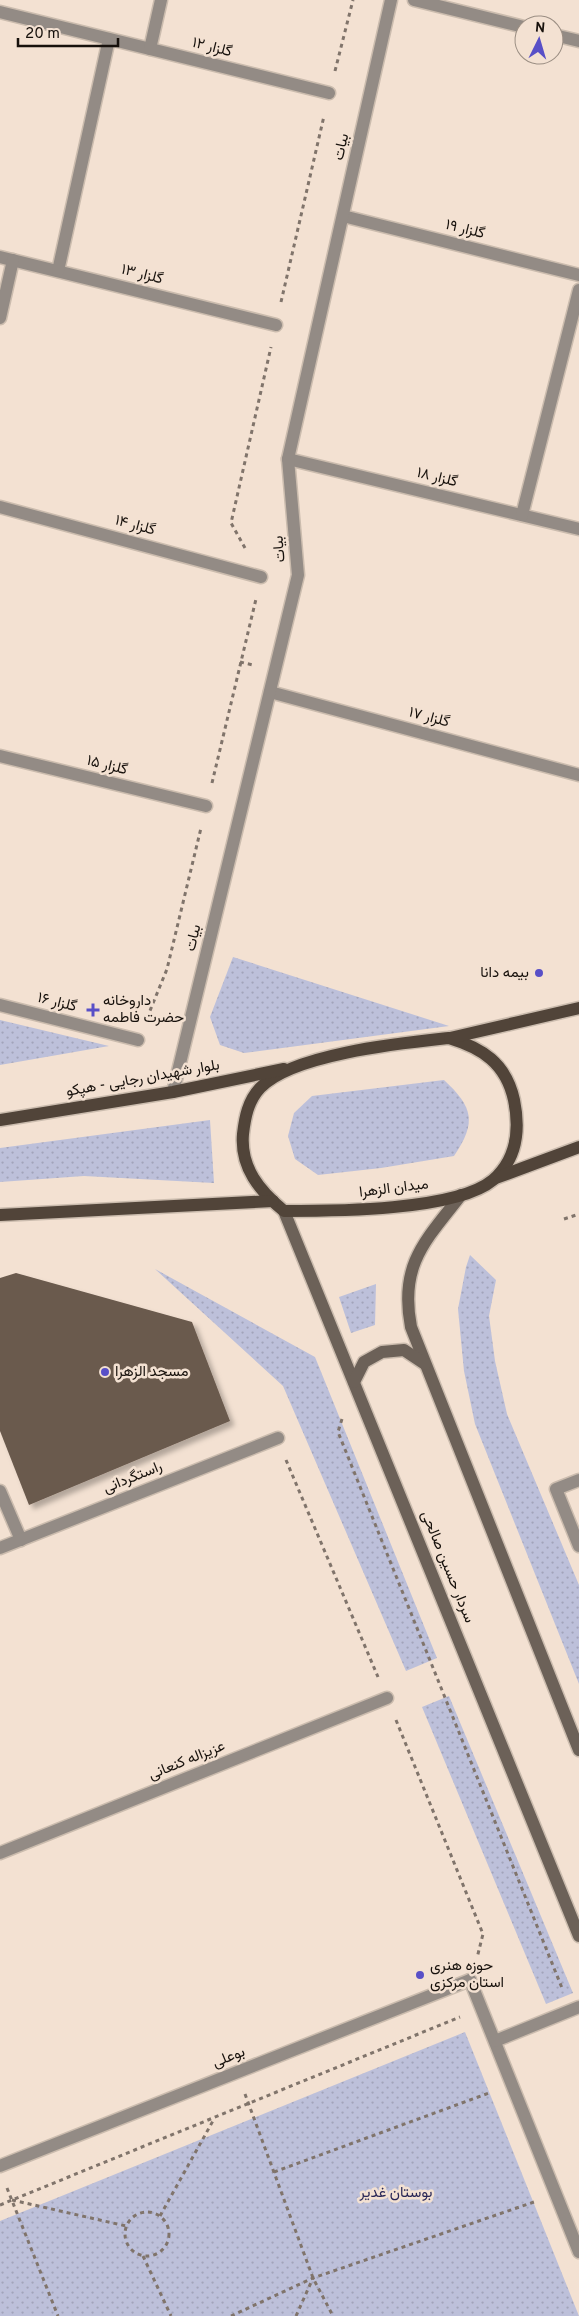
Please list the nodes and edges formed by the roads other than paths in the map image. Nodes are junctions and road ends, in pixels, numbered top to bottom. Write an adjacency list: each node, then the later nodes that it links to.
1 (161, 0): 9 (street)
2 (392, 0): 11 (street, بیات)
3 (414, 0): 5 (street)
4 (0, 12): 7 (street, گلزار ۱۲)
5 (514, 25)
6 (564, 37): 8 (street)
7 (109, 39): 9 (street, گلزار ۱۲); 14 (street)
8 (579, 41)
9 (150, 49): 10 (street, گلزار ۱۲)
10 (329, 93)
11 (343, 216): 15 (street, گلزار ۱۹); 19 (street, بیات)
12 (0, 257): 13 (street, گلزار ۱۳)
13 (13, 260): 14 (street, گلزار ۱۳); 17 (street)
14 (58, 271): 18 (street, گلزار ۱۳)
15 (579, 276)
16 (579, 290): 21 (street)
17 (0, 318)
18 (276, 325)
19 (288, 459): 21 (street, گلزار ۱۸); 24 (street, بیات)
20 (0, 507): 23 (street, گلزار ۱۴)
21 (522, 515): 22 (street, گلزار ۱۸)
22 (579, 529)
23 (261, 577)
24 (270, 692): 26 (street, گلزار ۱۷); 33 (street, بیات)
25 (0, 756): 27 (street, گلزار ۱۵)
26 (579, 776)
27 (206, 806)
28 (0, 1005): 31 (street, گلزار ۱۶)
29 (579, 1008): 30 (main road)
30 (449, 1038): 32 (main road, میدان الزهرا); 36 (main road, میدان الزهرا)
31 (138, 1040)
32 (291, 1068): 33 (main road, بلوار شهیدان رجایی - هپکو); 38 (main road, میدان الزهرا)
33 (173, 1092): 34 (main road, بلوار شهیدان رجایی - هپکو)
34 (0, 1120)
35 (579, 1147): 36 (main road)
36 (493, 1179): 37 (main road, میدان الزهرا)
37 (461, 1195): 39 (main road, میدان الزهرا); 41 (main road)
38 (273, 1201): 39 (main road, میدان الزهرا); 40 (main road)
39 (284, 1211): 42 (main road, سردار حسین صالحی)
40 (0, 1215)
41 (425, 1364): 42 (main road); 50 (main road)
42 (354, 1382): 52 (main road, سردار حسین صالحی)
43 (278, 1438): 46 (street, راستگردانی)
44 (579, 1480): 47 (street)
45 (0, 1491): 46 (street)
46 (21, 1540): 48 (street, راستگردانی)
47 (579, 1546)
48 (0, 1548)
49 (387, 1698): 51 (street, عزیزاله کنعانی)
50 (579, 1749)
51 (0, 1853)
52 (579, 1936)
53 (575, 2009): 54 (street)
54 (494, 2041): 55 (street, بوعلی); 56 (street)
55 (0, 2166)
56 (579, 2252)

